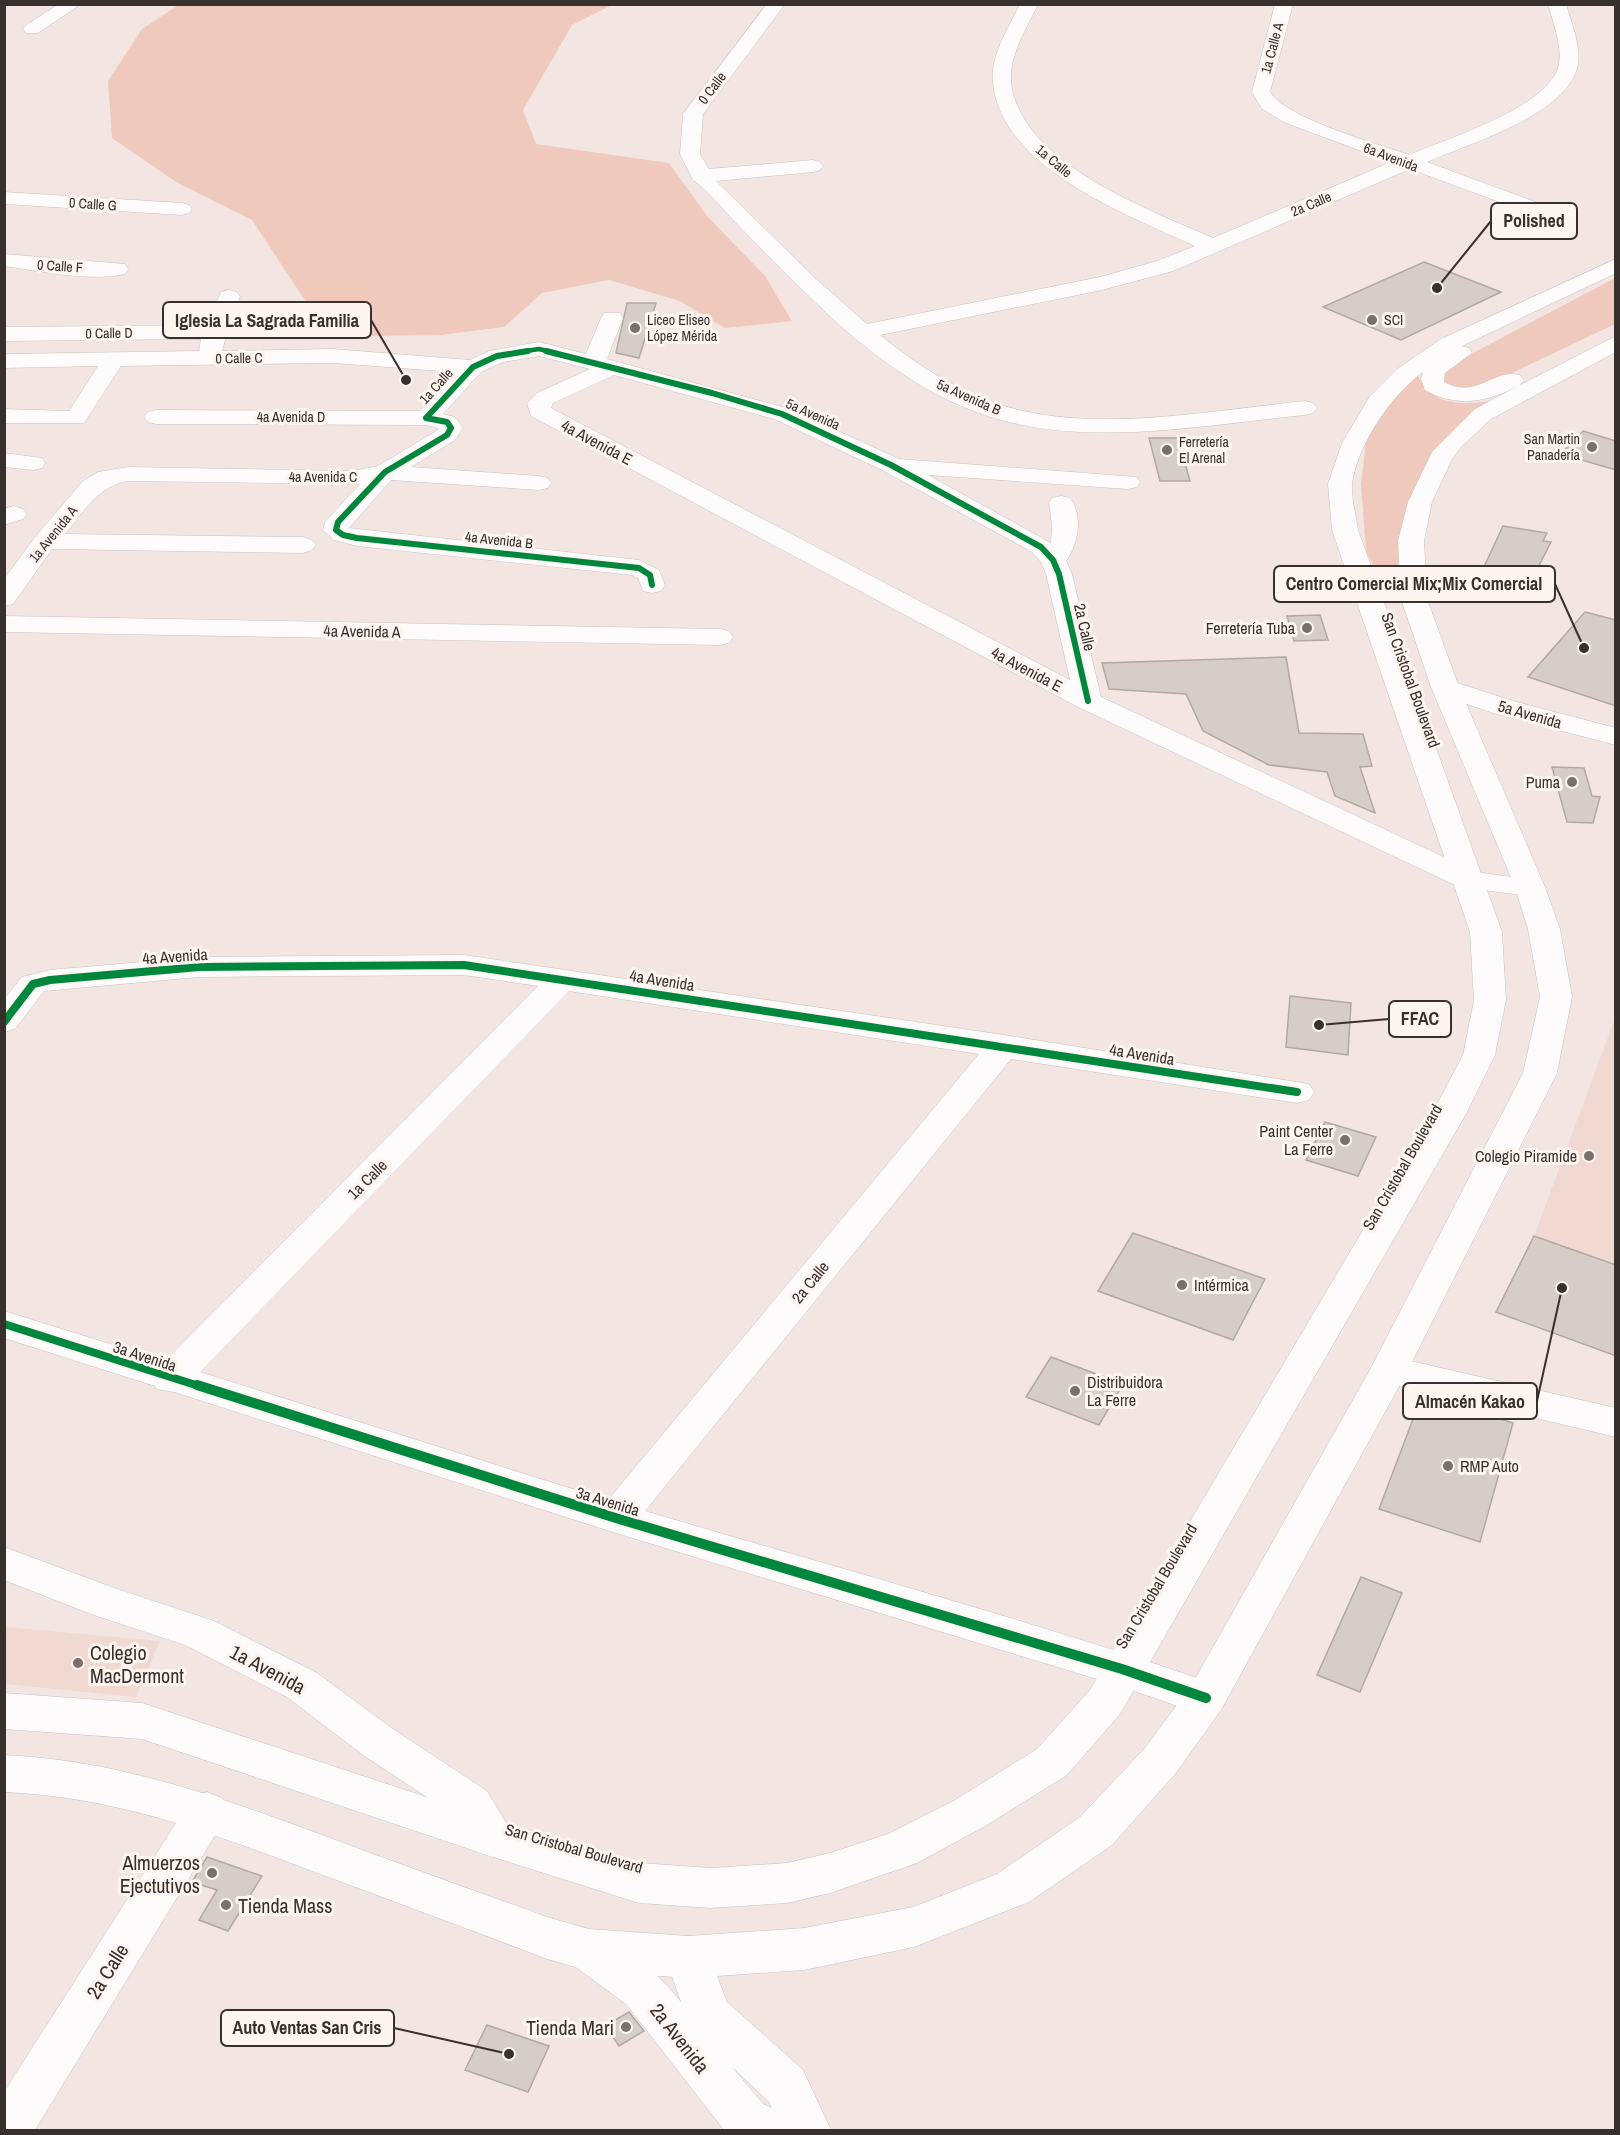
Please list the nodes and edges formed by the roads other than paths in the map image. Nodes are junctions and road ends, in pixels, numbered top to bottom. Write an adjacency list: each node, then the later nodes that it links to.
1 (72, 4): 6 (street)
2 (776, 4): 10 (street, 0 Calle)
3 (1029, 4): 14 (street, 1a Calle)
4 (1284, 4): 7 (street, 1a Calle A)
5 (1557, 4): 8 (street, 2a Calle)
6 (32, 28)
7 (1261, 92): 8 (street, 6a Avenida)
8 (1408, 164): 12 (street, 6a Avenida); 14 (street, 2a Calle)
9 (813, 166): 10 (street)
10 (703, 179): 24 (street, 5a Avenida B)
11 (4, 198): 13 (street, 0 Calle G)
12 (1531, 207)
13 (182, 209)
14 (1213, 246): 24 (street, 2a Calle)
15 (4, 261): 17 (street, 0 Calle F)
16 (1616, 265): 50 (street, San Cristobal Boulevard)
17 (117, 269)
18 (1616, 270): 23 (street)
19 (222, 314): 20 (street, 0 Calle D); 22 (street, 0 Calle D); 28 (street)
20 (267, 315)
21 (612, 318): 32 (street)
22 (97, 323): 25 (street, 0 Calle D); 29 (street)
23 (1616, 330)
24 (861, 332): 34 (street, 5a Avenida B)
25 (4, 334)
26 (1616, 343): 55 (street, San Cristobal Boulevard)
27 (539, 350): 32 (street, 5a Avenida); 33 (street, 1a Calle)
28 (209, 358): 30 (street, 0 Calle C); 33 (street, 0 Calle C)
29 (81, 360): 30 (street, 0 Calle C); 31 (street, 0 Calle C)
30 (114, 360): 35 (street)
31 (4, 361)
32 (602, 365): 40 (street, 5a Avenida); 56 (street, 4a Avenida E)
33 (473, 367): 37 (street, 1a Calle)
34 (1305, 408)
35 (4, 416)
36 (156, 417): 37 (street, 4a Avenida D)
37 (426, 418): 41 (street, 1a Calle)
38 (4, 460): 39 (street)
39 (33, 463)
40 (891, 465): 43 (street); 49 (street, 5a Avenida)
41 (385, 472): 42 (street, 4a Avenida C); 44 (street, 4a Avenida C); 46 (street, 1a Calle)
42 (107, 477): 47 (street, 1a Avenida A)
43 (1128, 482)
44 (539, 483)
45 (1061, 502): 49 (street)
46 (336, 530): 51 (street, 4a Avenida B)
47 (45, 541): 48 (street); 52 (street, 1a Avenida A)
48 (303, 545)
49 (1053, 560): 56 (street, 2a Calle)
50 (1358, 572): 55 (street, 5a Avenida); 58 (street, San Cristobal Boulevard)
51 (652, 585)
52 (4, 598)
53 (4, 624): 54 (street, 4a Avenida A)
54 (720, 637)
55 (1445, 687): 57 (street, 5a Avenida); 59 (street, San Cristobal Boulevard)
56 (1088, 701): 58 (street, 4a Avenida E)
57 (1616, 737)
58 (1470, 881): 59 (street, 4a Avenida E); 70 (street, San Cristobal Boulevard)
59 (1530, 887): 65 (street, San Cristobal Boulevard)
60 (563, 979): 61 (street, 4a Avenida); 62 (street, 4a Avenida); 66 (street, 1a Calle)
61 (4, 1022)
62 (1004, 1046): 63 (street, 4a Avenida); 68 (street, 2a Calle)
63 (1297, 1092)
64 (4, 1324): 66 (street, 3a Avenida)
65 (1389, 1370): 67 (street); 71 (street, San Cristobal Boulevard)
66 (170, 1379): 68 (street, 3a Avenida)
67 (1616, 1423)
68 (616, 1518): 70 (street, 3a Avenida)
69 (4, 1563): 75 (street, 1a Avenida)
70 (1122, 1669): 71 (street, 3a Avenida); 75 (street, San Cristobal Boulevard)
71 (1206, 1698): 77 (street, San Cristobal Boulevard)
72 (4, 1711): 75 (street, San Cristobal Boulevard)
73 (4, 1773): 74 (street, San Cristobal Boulevard)
74 (207, 1811): 76 (street, San Cristobal Boulevard); 78 (street, 2a Calle)
75 (493, 1838)
76 (589, 1950): 77 (street, San Cristobal Boulevard); 79 (street, 2a Avenida)
77 (688, 1957): 80 (street)
78 (8, 2130)
79 (765, 2130)
80 (807, 2130)

